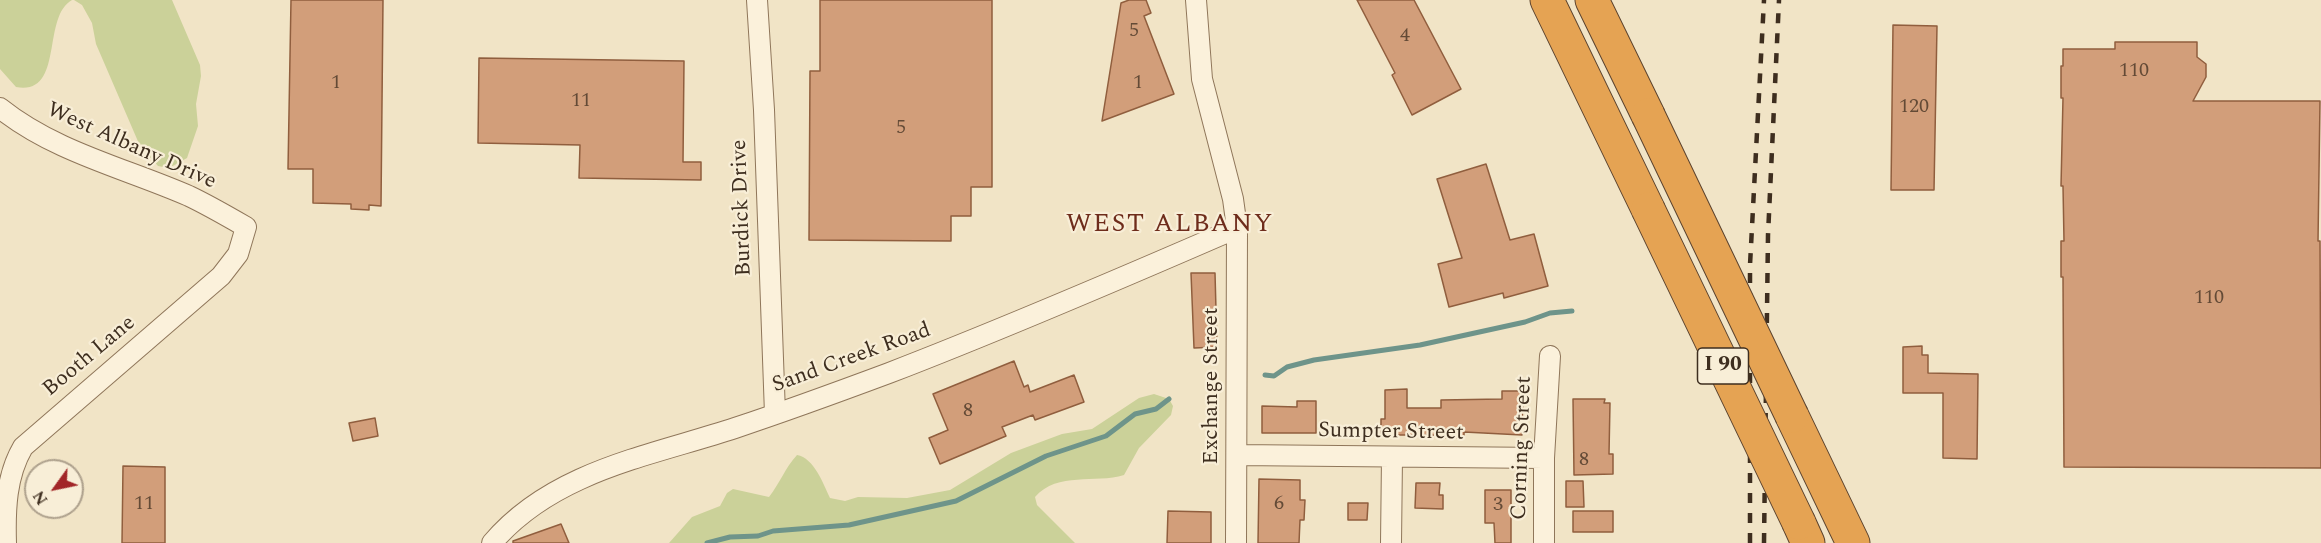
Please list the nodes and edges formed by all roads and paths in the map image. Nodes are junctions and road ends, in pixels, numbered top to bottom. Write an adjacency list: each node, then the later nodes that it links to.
1 (757, 0): 9 (street, Burdick Drive)
2 (1196, 0): 7 (street, Exchange Street)
3 (1547, 0): 13 (highway, I 90, bridge)
4 (1592, 0): 19 (highway, I 90, bridge)
5 (0, 108): 6 (street, West Albany Drive)
6 (246, 228): 14 (street, Booth Lane)
7 (1238, 228): 9 (street, Sand Creek Road); 10 (street, Exchange Street)
8 (1550, 356): 12 (street, Corning Street)
9 (775, 414): 15 (street, Sand Creek Road)
10 (1238, 455): 11 (street, Sumpter Street); 16 (street, Exchange Street)
11 (1392, 457): 12 (street, Sumpter Street); 17 (street)
12 (1544, 458): 18 (street, Corning Street)
13 (1804, 536)
14 (6, 543)
15 (492, 543)
16 (1236, 543)
17 (1391, 543)
18 (1544, 543)
19 (1853, 543)

